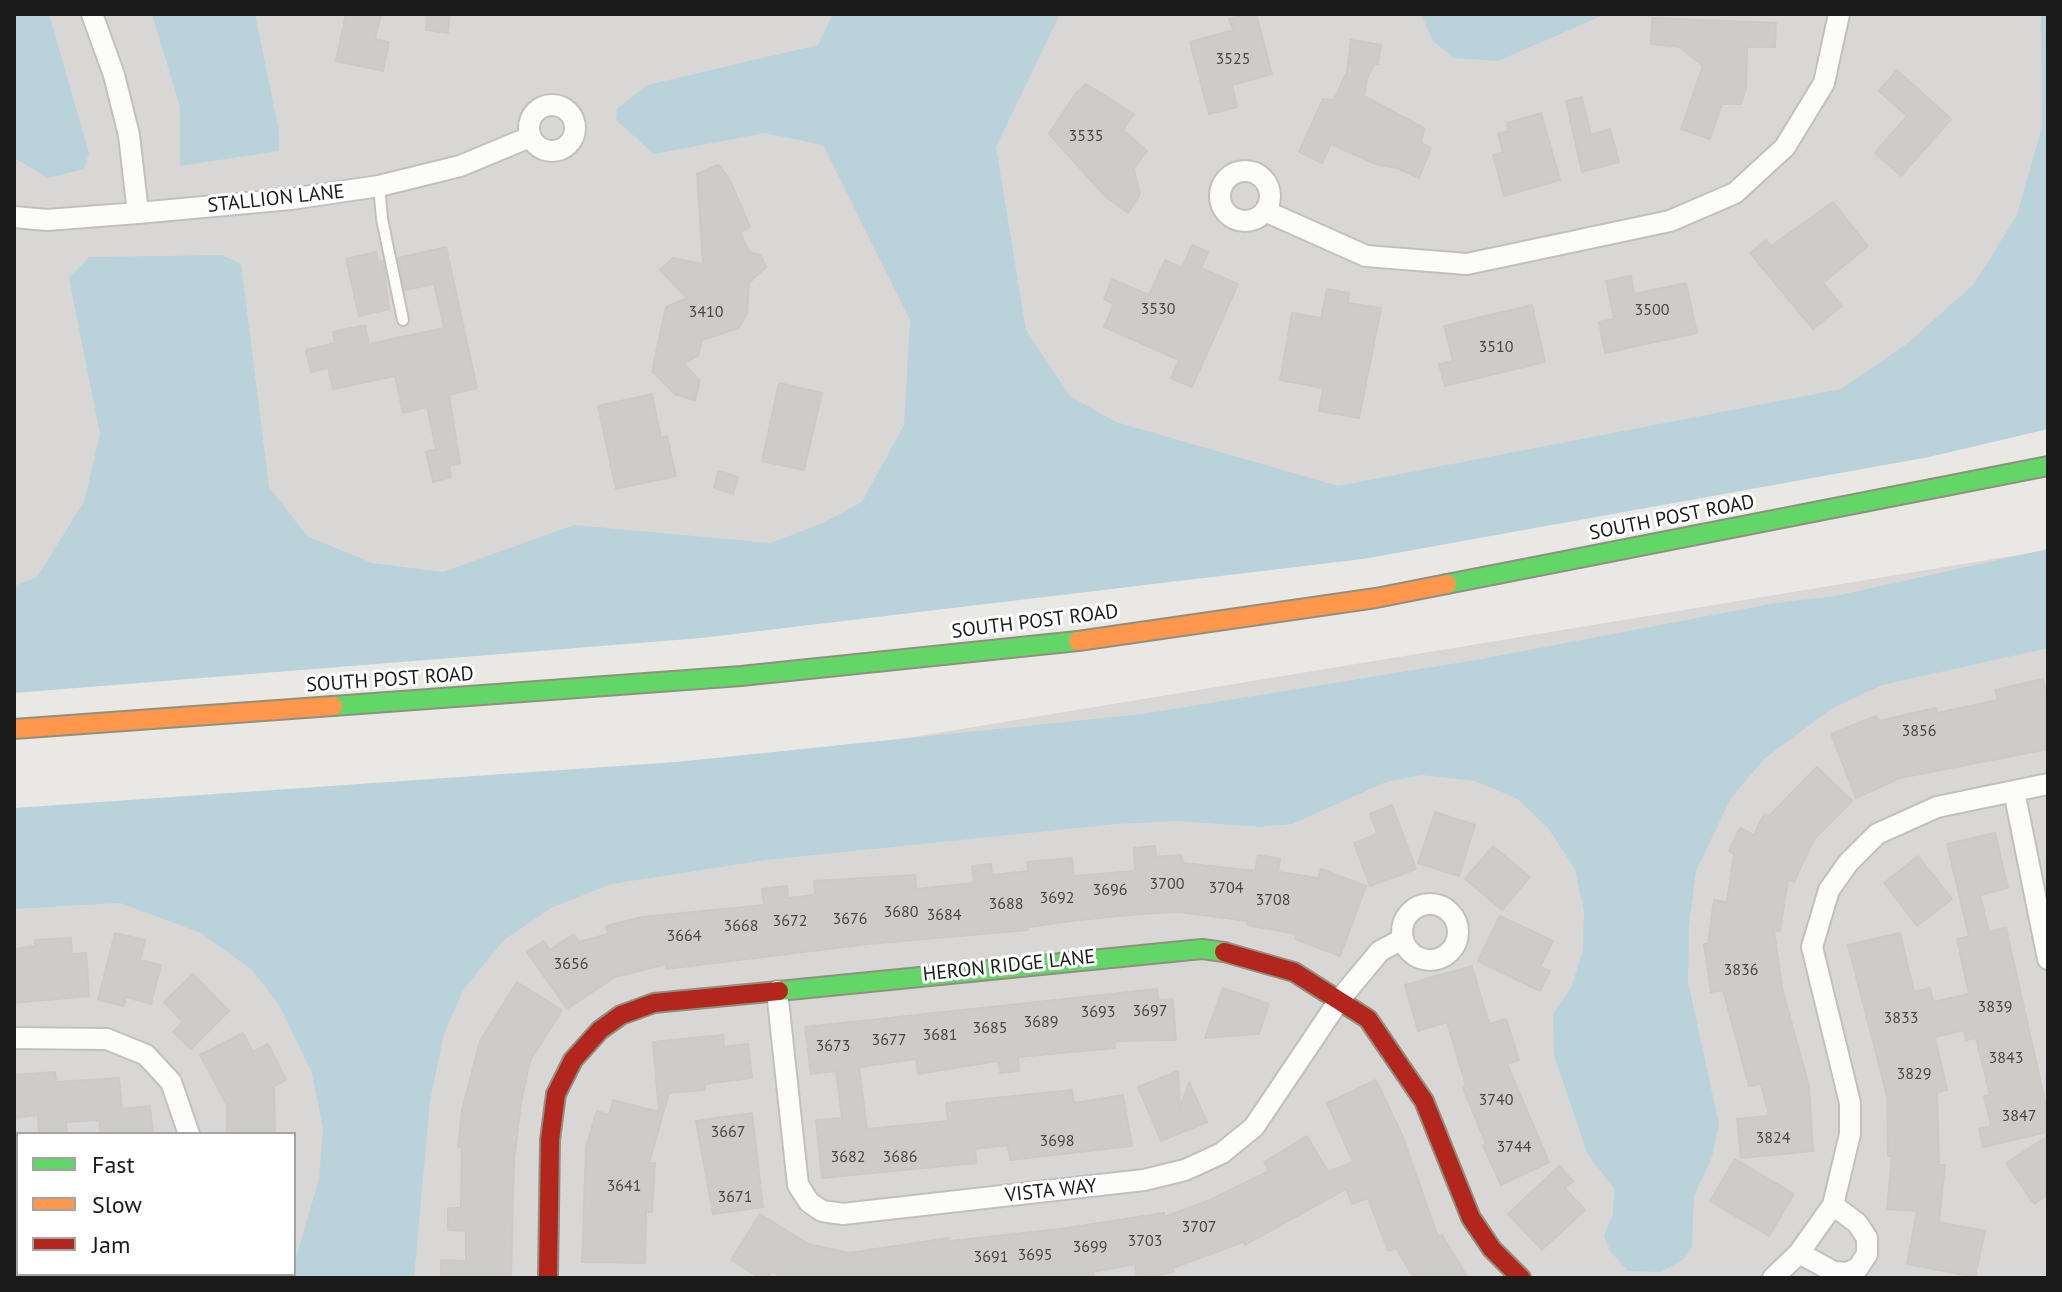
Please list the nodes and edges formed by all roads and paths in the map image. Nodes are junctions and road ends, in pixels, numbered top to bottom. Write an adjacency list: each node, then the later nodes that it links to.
1 (92, 14): 6 (street)
2 (1839, 14): 5 (street)
3 (530, 137): 4 (street, STALLION LANE)
4 (379, 186): 6 (street, STALLION LANE); 8 (lane)
5 (1265, 211)
6 (138, 213): 7 (street, STALLION LANE)
7 (14, 217)
8 (403, 320)
9 (2048, 466): 10 (street, SOUTH POST ROAD)
10 (14, 729)
11 (2048, 784): 12 (street)
12 (2014, 791): 14 (street); 19 (street)
13 (1403, 939): 16 (street, VISTA WAY)
14 (2048, 959)
15 (777, 991): 16 (street, HERON RIDGE LANE); 16 (street, VISTA WAY); 21 (street, HERON RIDGE LANE)
16 (1340, 999): 22 (street, HERON RIDGE LANE)
17 (14, 1038): 18 (street)
18 (188, 1132)
19 (1833, 1205): 20 (street); 20 (street)
20 (1799, 1253): 23 (street)
21 (548, 1278)
22 (1521, 1278)
23 (1773, 1278)

